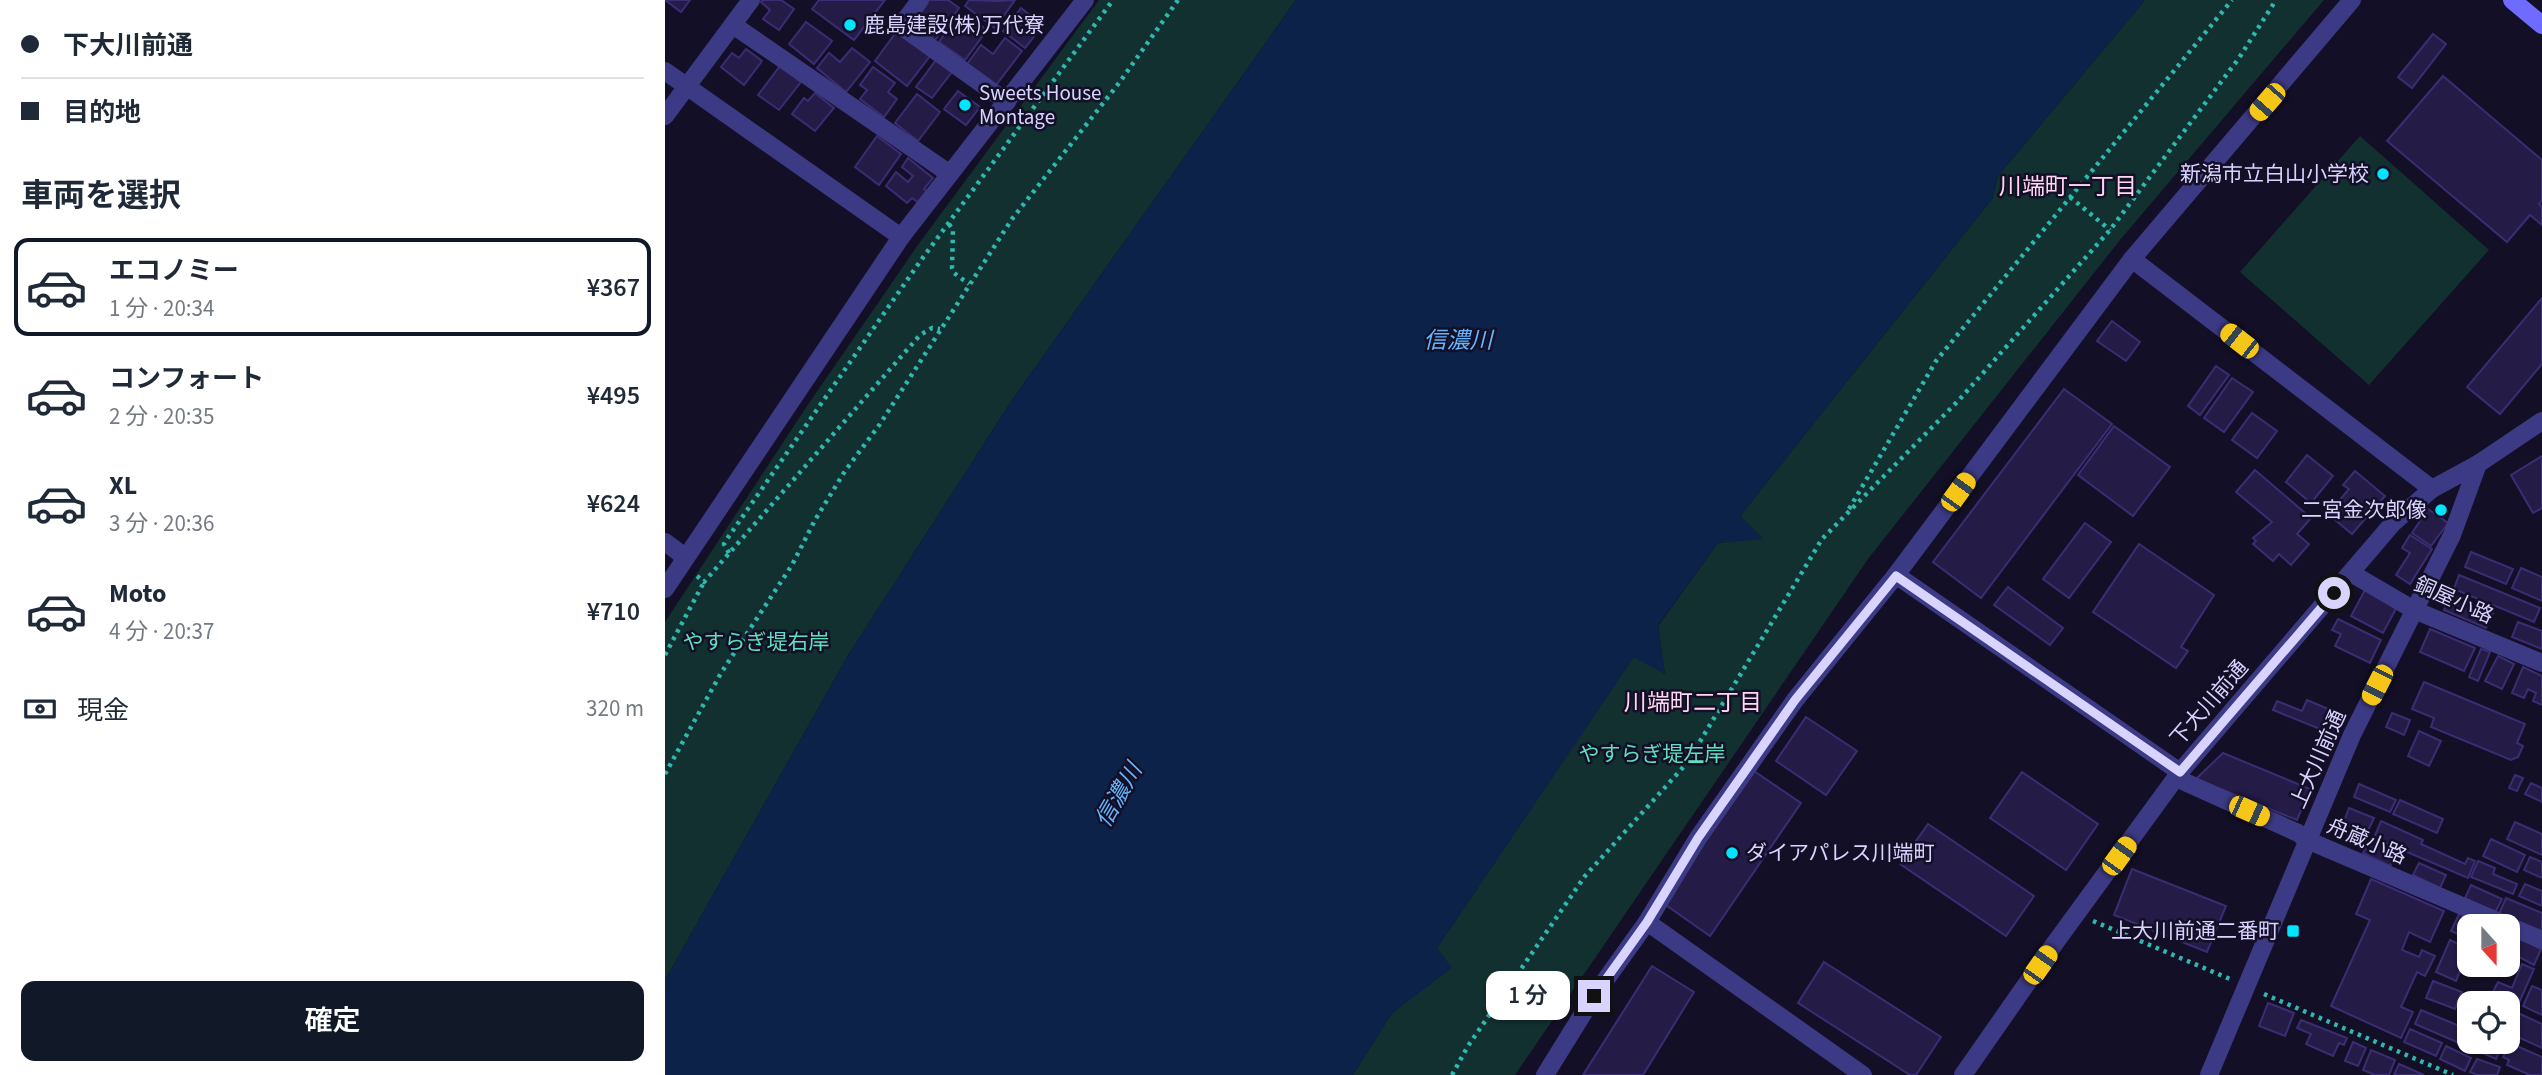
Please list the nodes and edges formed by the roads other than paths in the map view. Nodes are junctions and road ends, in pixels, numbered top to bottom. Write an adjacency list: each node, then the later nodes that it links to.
1 (751, 0): 6 (street)
2 (920, 0): 10 (street)
3 (1085, 0): 10 (street)
4 (2353, 0): 14 (street)
5 (2512, 0): 7 (main road)
6 (733, 25): 9 (street); 12 (street)
7 (2542, 25)
8 (665, 71): 9 (street)
9 (687, 86): 11 (street); 13 (street)
10 (1007, 102): 12 (street)
11 (665, 116)
12 (950, 174): 13 (street)
13 (901, 237): 19 (street)
14 (2132, 259): 17 (street); 21 (street)
15 (2542, 421): 16 (street, 下大川前通)
16 (2478, 464): 17 (street, 下大川前通); 23 (street, 上大川前通)
17 (2432, 489): 20 (street, 下大川前通)
18 (665, 542): 19 (street)
19 (683, 561): 22 (street)
20 (2351, 573): 23 (street, 銅屋小路); 25 (street, 下大川前通)
21 (1896, 576): 25 (street, 舟蔵小路); 27 (street)
22 (665, 589)
23 (2414, 610): 24 (street, 銅屋小路); 26 (street, 上大川前通)
24 (2542, 663)
25 (2178, 775): 26 (street, 舟蔵小路); 31 (street, 下大川前通)
26 (2307, 840): 28 (street, 舟蔵小路); 32 (street, 上大川前通)
27 (1647, 922): 29 (street); 30 (street)
28 (2542, 940)
29 (1545, 1075)
30 (1863, 1075)
31 (1963, 1075)
32 (2209, 1075)

